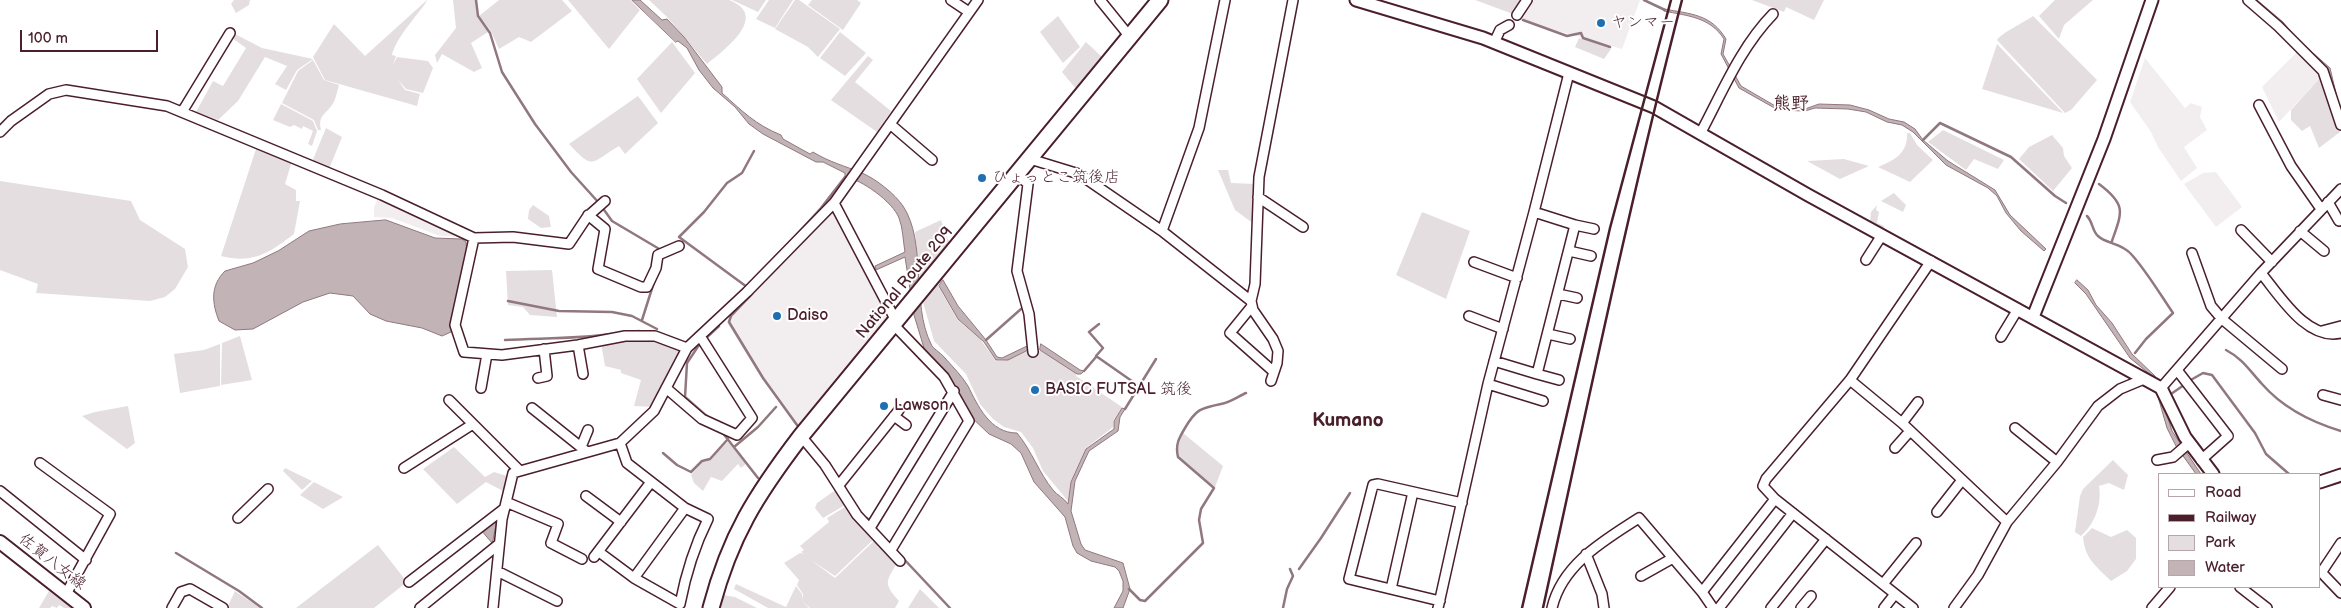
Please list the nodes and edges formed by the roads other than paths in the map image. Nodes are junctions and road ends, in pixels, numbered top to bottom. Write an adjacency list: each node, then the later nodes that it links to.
1 (951, 0): 12 (street)
2 (978, 0): 12 (street)
3 (1100, 0): 17 (street)
4 (1160, 0): 17 (highway, National Route 209)
5 (1225, 0): 42 (street)
6 (1293, 0): 30 (street)
7 (1356, 0): 11 (street)
8 (1527, 0): 14 (street)
9 (2152, 0): 62 (street)
10 (2248, 0): 23 (street)
11 (1368, 1): 18 (street)
12 (970, 12): 22 (street)
13 (1772, 14): 25 (street)
14 (1517, 15)
15 (1509, 25): 18 (street)
16 (230, 34): 21 (street)
17 (1130, 37): 26 (highway, National Route 209)
18 (1494, 42): 19 (street)
19 (1569, 73): 25 (street); 35 (street)
20 (2259, 105): 34 (street)
21 (182, 112): 24 (street); 45 (street)
22 (890, 124): 27 (street); 33 (street)
23 (2341, 125)
24 (0, 132)
25 (1700, 134): 44 (street)
26 (1030, 159): 28 (highway, National Route 209); 42 (street)
27 (932, 160)
28 (1017, 174): 64 (highway, National Route 209); 76 (street)
29 (2341, 189): 32 (street)
30 (1258, 197): 39 (street); 59 (street)
31 (605, 201): 36 (street)
32 (2328, 202): 34 (street); 37 (street)
33 (834, 203): 64 (street); 70 (street)
34 (2321, 209): 43 (street)
35 (1534, 212): 38 (street); 56 (street)
36 (588, 215): 45 (street); 46 (street)
37 (2339, 221)
38 (1575, 225): 40 (street); 47 (street)
39 (1304, 227)
40 (1594, 229)
41 (2241, 230): 54 (street)
42 (1162, 231): 59 (street)
43 (2300, 231): 48 (street); 54 (street)
44 (1882, 235): 51 (street); 52 (street)
45 (474, 238): 77 (street)
46 (679, 246)
47 (1569, 251): 50 (street); 57 (street)
48 (2324, 251)
49 (2192, 253): 63 (street)
50 (1591, 256)
51 (1866, 260)
52 (1930, 261): 60 (street); 87 (street)
53 (1474, 262): 56 (street)
54 (2272, 262): 55 (street)
55 (2262, 274): 63 (street); 67 (street)
56 (1517, 278): 66 (street)
57 (1558, 294): 58 (street); 69 (street)
58 (1577, 298)
59 (1251, 304): 81 (street); 81 (street)
60 (2018, 309): 62 (street); 71 (street)
61 (1469, 316): 66 (street)
62 (2033, 317): 85 (street)
63 (2222, 319): 79 (street); 80 (street)
64 (895, 322): 93 (street); 106 (highway, National Route 209)
65 (2341, 326): 67 (street)
66 (1503, 329): 78 (street)
67 (2322, 331): 68 (street)
68 (2341, 333)
69 (1548, 334): 72 (street); 83 (street)
70 (700, 336): 74 (street); 91 (street)
71 (2001, 337)
72 (1570, 339)
73 (578, 345): 74 (street); 75 (street); 82 (street)
74 (687, 348): 91 (street)
75 (544, 349): 77 (street); 84 (street)
76 (1033, 352)
77 (487, 354): 90 (street)
78 (1494, 361): 83 (street); 89 (street)
79 (2282, 369)
80 (2177, 370): 92 (street); 112 (street)
81 (1274, 372): 88 (street)
82 (583, 374)
83 (1537, 374): 86 (street)
84 (538, 378)
85 (2144, 379): 92 (street); 113 (street)
86 (1559, 380)
87 (1850, 380): 100 (street); 127 (street)
88 (1271, 381)
89 (1488, 384): 96 (street); 128 (street)
90 (481, 388)
91 (666, 388): 107 (street)
92 (2161, 388): 108 (street)
93 (954, 391): 136 (street); 142 (street)
94 (2323, 395): 97 (street)
95 (449, 400): 101 (street)
96 (1543, 400)
97 (2341, 400)
98 (1918, 402): 100 (street)
99 (532, 408): 110 (street)
100 (1902, 423): 105 (street)
101 (473, 424): 115 (street); 116 (street)
102 (906, 425): 122 (street)
103 (2015, 428): 113 (street)
104 (588, 430): 110 (street)
105 (1910, 431): 109 (street); 119 (street)
106 (800, 436): 122 (street); 170 (highway, National Route 209)
107 (620, 443): 110 (street); 120 (street)
108 (2189, 443): 111 (street); 112 (street)
109 (1895, 448)
110 (584, 450): 116 (street)
111 (2157, 460)
112 (2201, 460): 117 (street)
113 (2057, 462): 135 (street)
114 (40, 463): 146 (street)
115 (404, 468)
116 (520, 471): 129 (street)
117 (2212, 473)
118 (2341, 475): 121 (street)
119 (1962, 480): 131 (street); 135 (street)
120 (651, 482): 130 (street); 134 (street)
121 (2321, 482)
122 (838, 485): 136 (street)
123 (268, 489): 133 (street)
124 (0, 491): 146 (street)
125 (1413, 492): 128 (street); 156 (street); 156 (street)
126 (586, 496): 134 (street)
127 (1775, 499): 132 (street); 157 (street)
128 (1462, 503): 163 (street)
129 (505, 505): 141 (street); 145 (street); 152 (street)
130 (686, 508): 151 (street); 151 (street)
131 (1937, 512)
132 (1793, 513): 137 (street); 173 (street)
133 (238, 518)
134 (622, 522): 151 (street)
135 (2007, 522): 164 (street)
136 (870, 528): 142 (street)
137 (1826, 539): 153 (street); 174 (street)
138 (0, 542): 159 (main road, 佐賀八女線)
139 (1916, 543): 153 (street)
140 (2341, 543): 149 (street)
141 (499, 544): 148 (street); 168 (street)
142 (891, 550): 147 (street)
143 (1586, 554): 144 (street); 171 (street); 172 (street)
144 (1673, 558): 150 (street); 157 (street)
145 (582, 559)
146 (86, 560): 159 (street)
147 (900, 561)
148 (497, 570): 162 (street); 169 (street)
149 (2321, 572): 158 (street)
150 (1641, 576)
151 (634, 578)
152 (409, 582)
153 (1883, 584): 160 (street)
154 (2169, 588): 178 (street)
155 (2241, 588): 179 (street)
156 (1391, 589): 163 (street)
157 (1702, 592): 173 (street)
158 (2341, 592)
159 (66, 594): 165 (main road, 佐賀八女線)
160 (1895, 594): 176 (street); 177 (street)
161 (1811, 596): 175 (street)
162 (557, 602)
163 (1439, 605)
164 (1957, 607)
165 (84, 608)
166 (172, 608): 167 (street)
167 (223, 608)
168 (420, 608)
169 (493, 608)
170 (711, 608)
171 (1552, 608)
172 (1604, 608)
173 (1713, 608)
174 (1771, 608)
175 (1801, 608)
176 (1884, 608)
177 (1913, 608)
178 (2152, 608)
179 (2266, 608)

